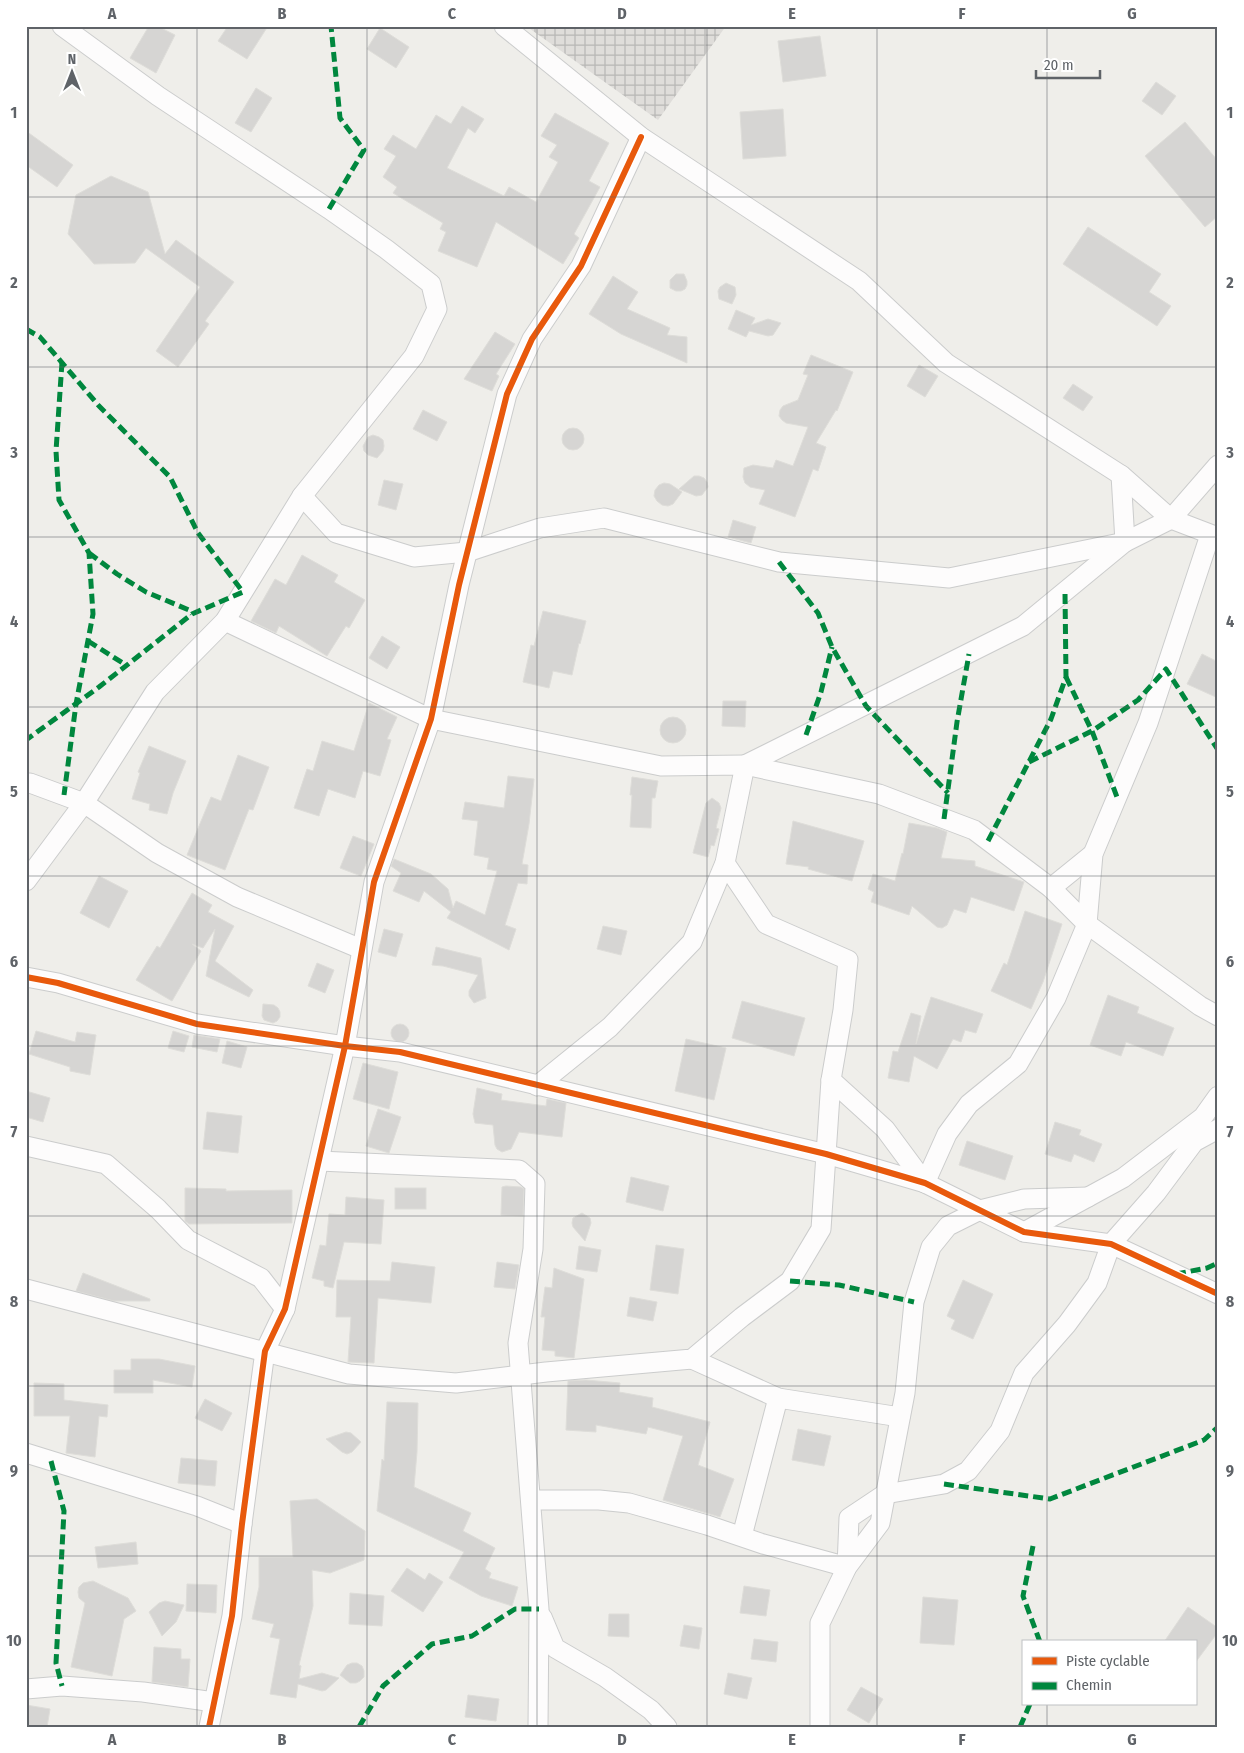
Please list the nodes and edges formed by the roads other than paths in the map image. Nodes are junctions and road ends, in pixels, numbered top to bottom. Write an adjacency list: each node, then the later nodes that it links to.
1 (62, 26): 6 (street)
2 (504, 26): 3 (street)
3 (641, 137): 5 (street); 10 (street)
4 (1218, 465): 7 (street)
5 (1121, 475): 7 (street); 9 (street)
6 (302, 496): 10 (street); 11 (street)
7 (1171, 519): 8 (street); 9 (street)
8 (1214, 536): 16 (street)
9 (1125, 542): 10 (street); 13 (street)
10 (468, 552): 12 (street)
11 (225, 621): 12 (street); 15 (street)
12 (431, 719): 13 (street); 21 (street)
13 (745, 765): 17 (street); 19 (street)
14 (26, 783): 15 (street)
15 (84, 803): 18 (street); 21 (street)
16 (1093, 854): 19 (street); 20 (street)
17 (725, 863): 25 (street); 26 (street)
18 (26, 881)
19 (1051, 888): 20 (street)
20 (1087, 924): 23 (street); 32 (street)
21 (361, 949): 24 (street)
22 (26, 977): 24 (street)
23 (1218, 1016)
24 (345, 1046): 26 (street); 31 (street)
25 (831, 1080): 30 (street); 32 (street)
26 (537, 1086): 30 (street)
27 (1218, 1096): 33 (street)
28 (1218, 1129): 36 (street)
29 (26, 1146): 39 (street)
30 (826, 1154): 32 (street); 41 (street)
31 (319, 1161): 39 (street); 42 (street)
32 (925, 1183): 34 (street)
33 (1088, 1197): 34 (street); 35 (street)
34 (980, 1210): 35 (street); 44 (street)
35 (1024, 1232): 36 (street)
36 (1111, 1244): 38 (street); 46 (street)
37 (26, 1289): 40 (street)
38 (1218, 1294)
39 (285, 1309): 40 (street)
40 (265, 1351): 42 (street); 48 (street)
41 (692, 1359): 42 (street); 43 (street)
42 (520, 1375): 47 (street)
43 (778, 1398): 44 (street); 49 (street)
44 (900, 1417): 46 (street)
45 (26, 1453): 48 (street)
46 (885, 1494): 50 (street); 50 (street)
47 (531, 1500): 49 (street); 51 (street)
48 (242, 1524): 53 (street)
49 (742, 1536): 50 (street)
50 (846, 1567): 57 (street)
51 (539, 1609): 55 (street); 56 (street)
52 (26, 1689): 53 (street)
53 (214, 1702): 54 (street)
54 (209, 1727)
55 (538, 1727)
56 (667, 1727)
57 (820, 1727)

